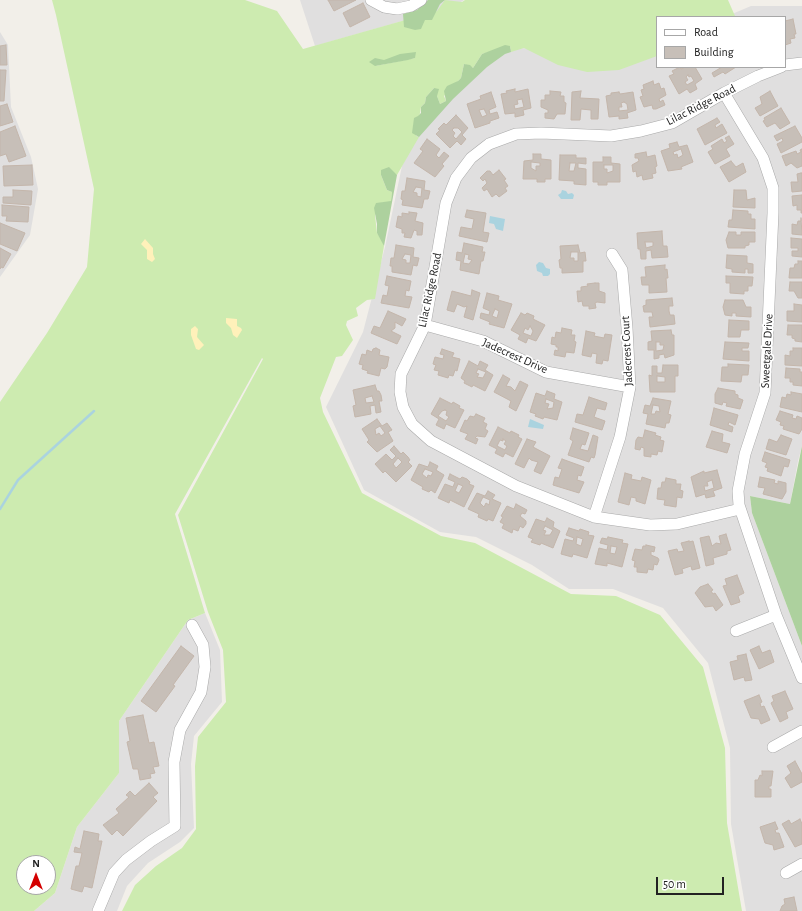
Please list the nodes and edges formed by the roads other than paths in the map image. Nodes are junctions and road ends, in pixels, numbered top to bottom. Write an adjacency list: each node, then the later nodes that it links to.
1 (371, 0): 2 (street)
2 (421, 0)
3 (802, 63): 4 (street)
4 (786, 65)
5 (778, 68): 6 (street, Lilac Ridge Road)
6 (724, 93): 8 (street, Lilac Ridge Road); 10 (street, Sweetgale Drive)
7 (612, 254): 9 (street, Jadecrest Court)
8 (425, 325): 9 (street, Jadecrest Drive); 11 (street, Lilac Ridge Road)
9 (630, 387): 11 (street, Jadecrest Court)
10 (740, 509): 11 (street, Lilac Ridge Road); 12 (street, Sweetgale Drive)
11 (594, 517)
12 (776, 615): 14 (street); 15 (street, Sweetgale Drive)
13 (192, 625): 20 (street)
14 (736, 631)
15 (802, 678)
16 (802, 731): 17 (street)
17 (773, 747)
18 (802, 864): 19 (street)
19 (786, 873)
20 (98, 911)

